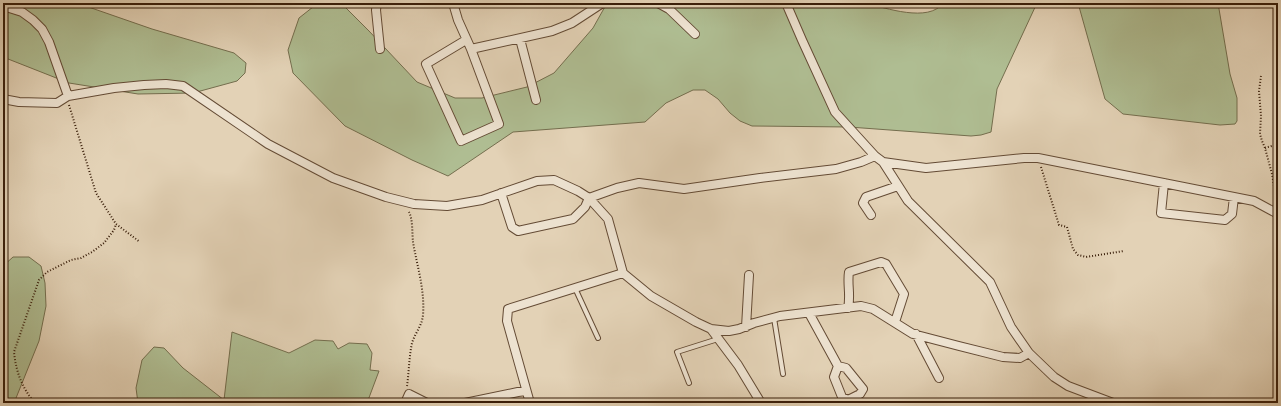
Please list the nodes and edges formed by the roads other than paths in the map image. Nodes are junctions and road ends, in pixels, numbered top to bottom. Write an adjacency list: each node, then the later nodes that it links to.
1 (377, 3): 10 (street)
2 (453, 3): 9 (street)
3 (602, 3): 8 (street)
4 (658, 3): 7 (street)
5 (786, 3): 15 (street)
6 (3, 6): 12 (street)
7 (695, 34)
8 (520, 39): 11 (street); 14 (street)
9 (466, 40): 11 (street); 11 (street)
10 (380, 49)
11 (471, 49)
12 (68, 96): 13 (street); 19 (street)
13 (3, 99)
14 (536, 100)
15 (875, 156): 16 (street); 21 (street)
16 (883, 162): 17 (street); 18 (street)
17 (1164, 183): 20 (street); 20 (street)
18 (898, 186): 23 (street); 36 (street)
19 (501, 193): 21 (street); 21 (street)
20 (1234, 197): 22 (street)
21 (589, 198): 24 (street)
22 (1277, 214)
23 (871, 215)
24 (623, 273): 26 (street); 32 (street)
25 (749, 275): 31 (street)
26 (575, 288): 34 (lane); 41 (street)
27 (848, 308): 28 (street); 30 (street); 30 (street)
28 (809, 313): 29 (street); 37 (street)
29 (774, 317): 31 (street); 38 (lane)
30 (895, 322): 33 (street)
31 (746, 326): 32 (street)
32 (711, 329): 35 (street)
33 (916, 334): 36 (street); 39 (street)
34 (598, 338)
35 (719, 339): 40 (lane); 42 (street)
36 (1029, 353): 47 (street)
37 (838, 366)
38 (783, 374)
39 (939, 378)
40 (689, 383)
41 (526, 391): 45 (street); 46 (street)
42 (757, 402)
43 (405, 403): 44 (street)
44 (426, 403)
45 (465, 403)
46 (530, 403)
47 (1113, 403)

